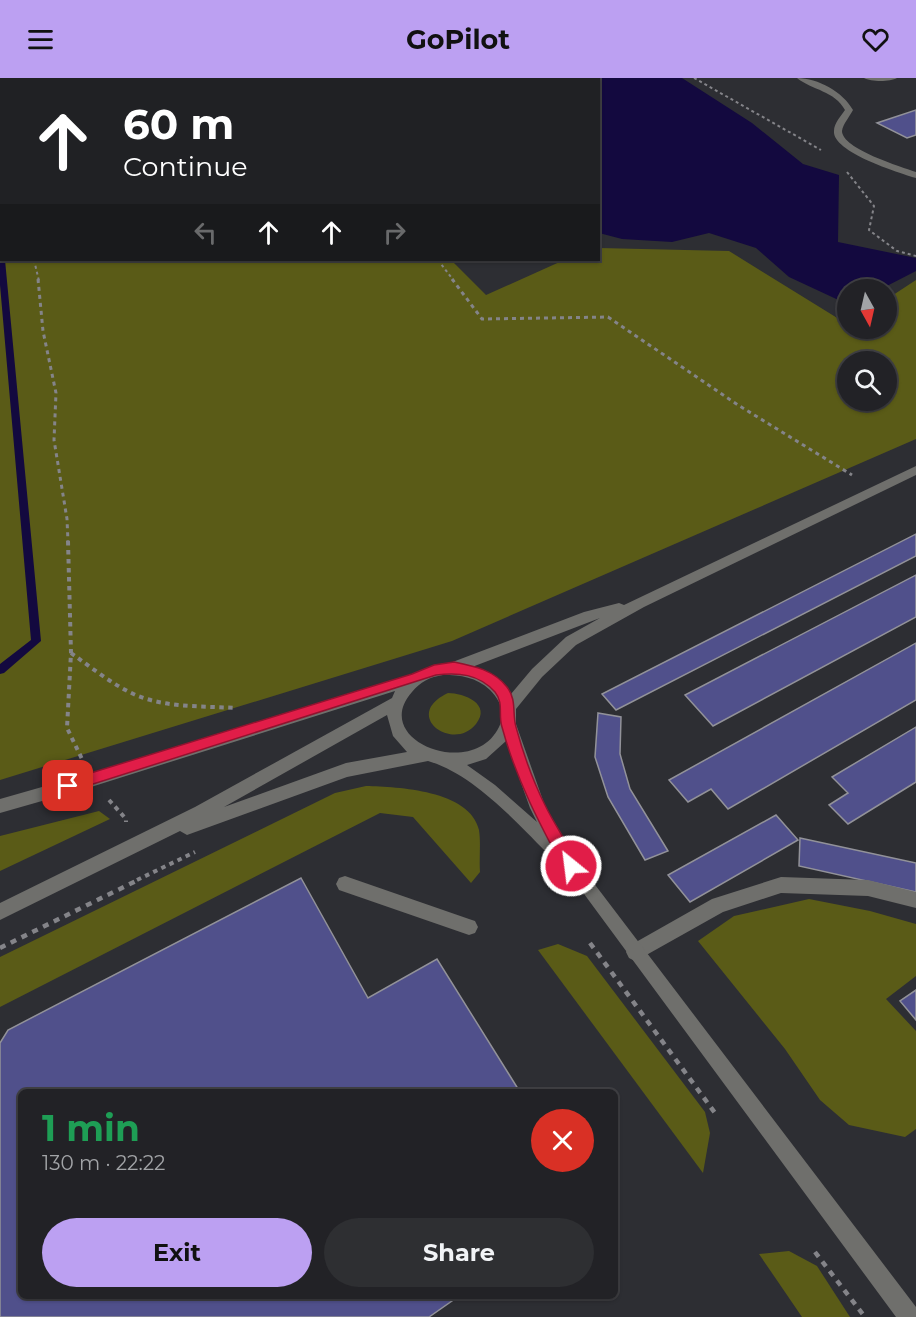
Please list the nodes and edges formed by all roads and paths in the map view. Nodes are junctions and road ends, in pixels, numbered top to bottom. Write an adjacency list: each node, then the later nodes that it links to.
1 (694, 78): 5 (path)
2 (801, 78): 7 (street)
3 (868, 78): 4 (street)
4 (893, 78)
5 (822, 150)
6 (846, 171): 8 (path)
7 (916, 175)
8 (916, 256)
9 (34, 261): 14 (path)
10 (439, 261): 12 (path)
11 (916, 470): 13 (street)
12 (852, 474)
13 (639, 603): 15 (street); 19 (street)
14 (71, 653): 18 (path); 22 (path)
15 (454, 668): 16 (street); 19 (street)
16 (416, 678): 17 (street); 22 (street)
17 (397, 702): 20 (street); 25 (street)
18 (244, 708)
19 (508, 716): 21 (street); 26 (street)
20 (425, 755): 21 (street); 25 (street)
21 (445, 760): 26 (street)
22 (91, 780): 23 (street); 25 (path)
23 (0, 806)
24 (202, 849): 32 (path)
25 (126, 852): 29 (street)
26 (571, 866): 33 (street)
27 (345, 884): 30 (street)
28 (916, 900): 33 (street)
29 (0, 912)
30 (469, 927)
31 (590, 943): 34 (path)
32 (0, 948)
33 (635, 952): 37 (street)
34 (715, 1113)
35 (815, 1252): 36 (path)
36 (865, 1317)
37 (910, 1317)

